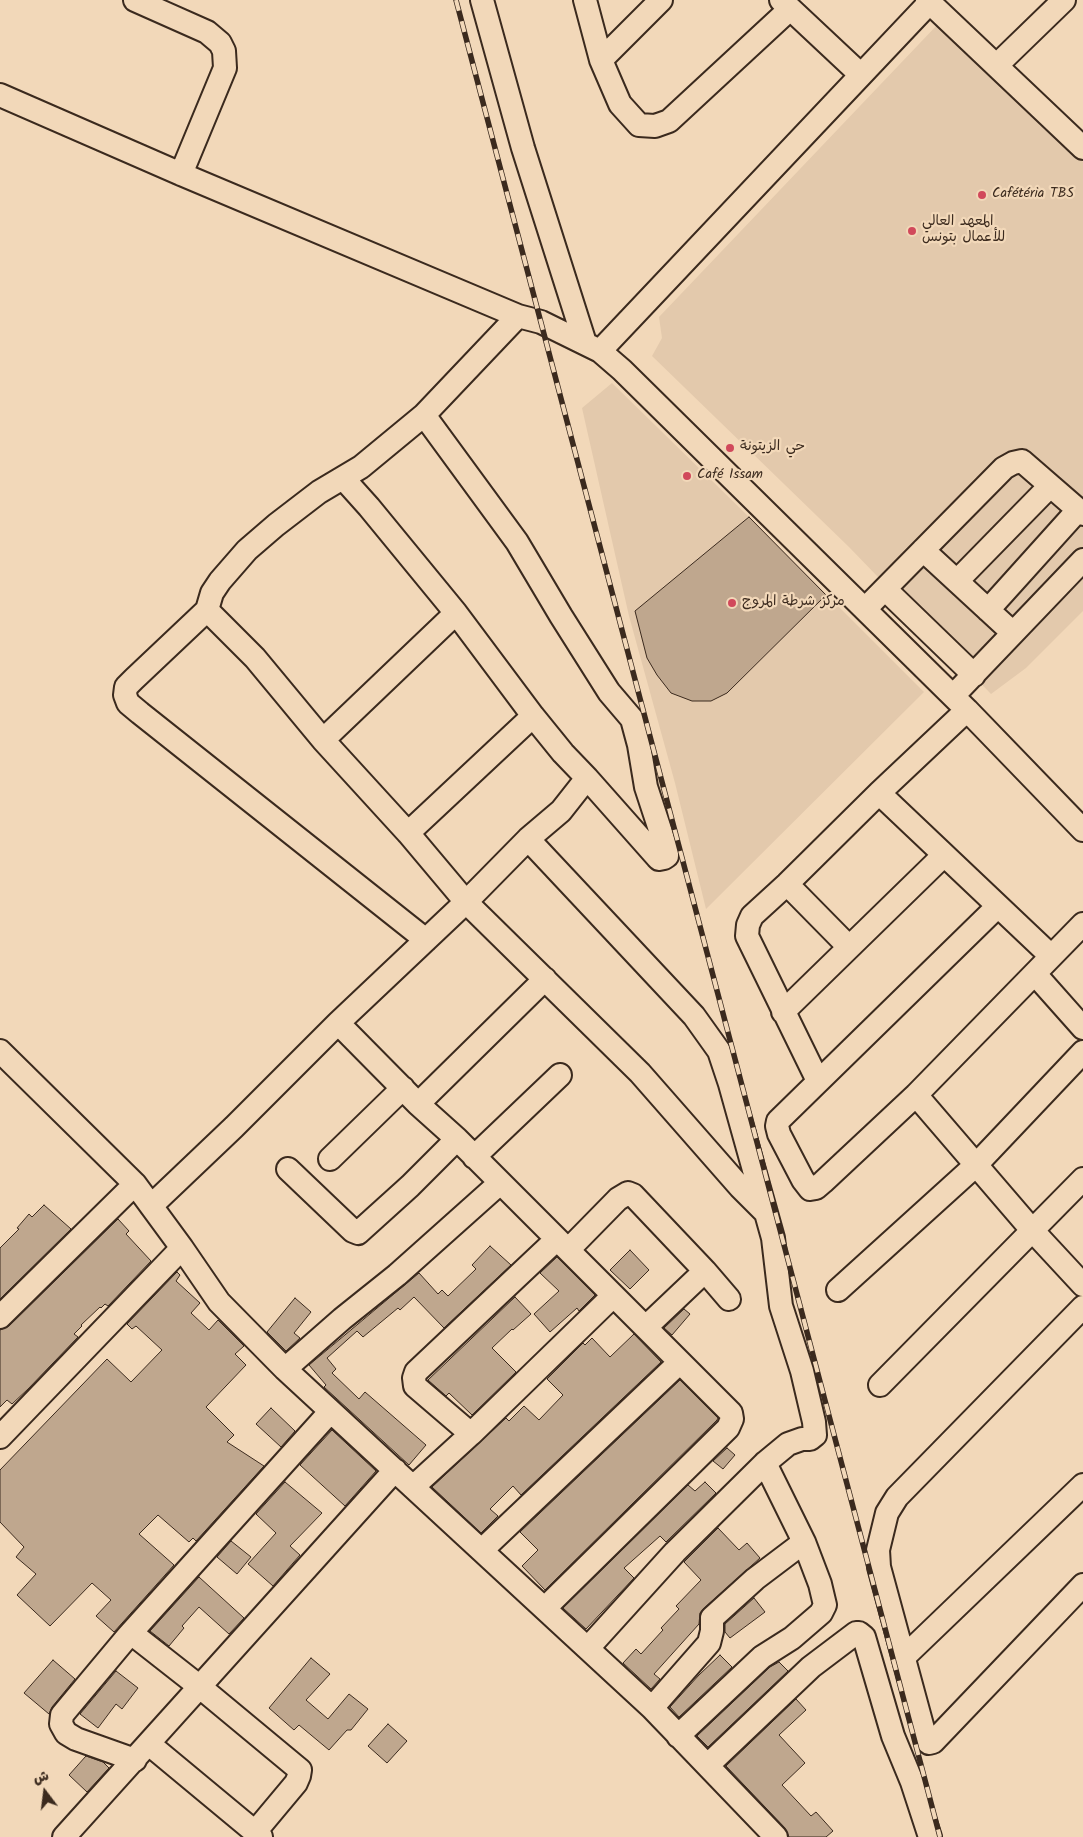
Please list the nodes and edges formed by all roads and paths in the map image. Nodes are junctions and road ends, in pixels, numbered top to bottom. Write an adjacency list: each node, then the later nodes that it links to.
1 (135, 0): 13 (street)
2 (482, 0): 15 (street)
3 (585, 0): 8 (street)
4 (660, 0): 8 (street)
5 (1064, 0): 9 (street)
6 (929, 1): 9 (street); 10 (street)
7 (785, 4): 8 (street); 10 (street)
8 (602, 60)
9 (997, 65): 12 (street)
10 (861, 75): 15 (street)
11 (0, 95): 13 (street)
12 (1079, 135)
13 (181, 174): 14 (street)
14 (518, 316): 15 (street); 16 (street)
15 (592, 347): 24 (street)
16 (424, 415): 17 (street); 33 (street)
17 (343, 478): 25 (street); 27 (street)
18 (1050, 486): 19 (street); 20 (street); 22 (street)
19 (1081, 512): 26 (street)
20 (924, 550): 22 (street); 23 (street)
21 (1083, 560): 28 (street)
22 (958, 581): 26 (street)
23 (884, 589): 24 (street); 29 (street)
24 (865, 609): 30 (street)
25 (208, 610): 32 (street); 43 (street)
26 (988, 610): 28 (street)
27 (456, 612): 31 (street); 32 (street)
28 (1013, 633): 29 (street)
29 (974, 675): 30 (street)
30 (960, 703): 34 (street); 35 (street)
31 (533, 716): 33 (street); 36 (street)
32 (323, 740): 36 (street)
33 (587, 778): 37 (street)
34 (879, 793): 38 (street); 39 (street)
35 (1083, 830)
36 (408, 833): 40 (street)
37 (528, 839): 40 (street); 66 (street)
38 (944, 854): 41 (street); 44 (street)
39 (787, 884): 44 (street); 48 (street)
40 (466, 902): 43 (street); 47 (street)
41 (998, 906): 45 (street); 54 (street)
42 (1083, 924): 45 (street)
43 (426, 940): 49 (street)
44 (849, 947): 48 (street)
45 (1051, 956): 46 (street)
46 (1035, 974): 50 (street); 55 (street)
47 (545, 979): 56 (street); 66 (street)
48 (783, 1012): 54 (street)
49 (338, 1023): 56 (street); 65 (street)
50 (1083, 1028)
51 (0, 1051): 64 (street)
52 (1083, 1052): 60 (street)
53 (560, 1075): 58 (street)
54 (818, 1081): 55 (street)
55 (916, 1095): 60 (street)
56 (411, 1096): 57 (street); 59 (street)
57 (457, 1139): 58 (street); 61 (street)
58 (474, 1157): 63 (street)
59 (330, 1159)
60 (976, 1165): 67 (street); 72 (street)
61 (288, 1169)
62 (1083, 1179): 67 (street)
63 (500, 1183): 68 (street); 79 (street)
64 (135, 1184): 65 (street); 76 (street)
65 (151, 1206): 69 (street)
66 (766, 1213): 84 (street)
67 (1032, 1230): 71 (street); 80 (street)
68 (563, 1245): 70 (street); 73 (street); 82 (street)
69 (182, 1248): 79 (street); 83 (street)
70 (705, 1271): 74 (street); 77 (street)
71 (1083, 1285)
72 (838, 1290)
73 (613, 1296): 77 (street); 82 (street)
74 (729, 1299)
75 (1083, 1307): 94 (street)
76 (0, 1317)
77 (646, 1327): 78 (street)
78 (679, 1363): 89 (street); 91 (street)
79 (285, 1369): 81 (street)
80 (880, 1385)
81 (330, 1412): 85 (street); 92 (street)
82 (471, 1434): 87 (street)
83 (0, 1437)
84 (765, 1463): 88 (street); 93 (street)
85 (395, 1470): 87 (street); 95 (street)
86 (1083, 1485): 94 (street)
87 (413, 1487): 89 (street)
88 (804, 1542): 96 (street); 97 (street)
89 (482, 1550): 91 (street)
90 (1083, 1585): 94 (street)
91 (545, 1608): 93 (street)
92 (128, 1636): 95 (street); 98 (street)
93 (588, 1648): 96 (street)
94 (904, 1657)
95 (200, 1687): 98 (street); 100 (street)
96 (652, 1708): 97 (street)
97 (678, 1736): 99 (street)
98 (142, 1752): 100 (street); 101 (street)
99 (708, 1765): 102 (street); 103 (street)
100 (258, 1835)
101 (64, 1837)
102 (776, 1837)
103 (930, 1837)

